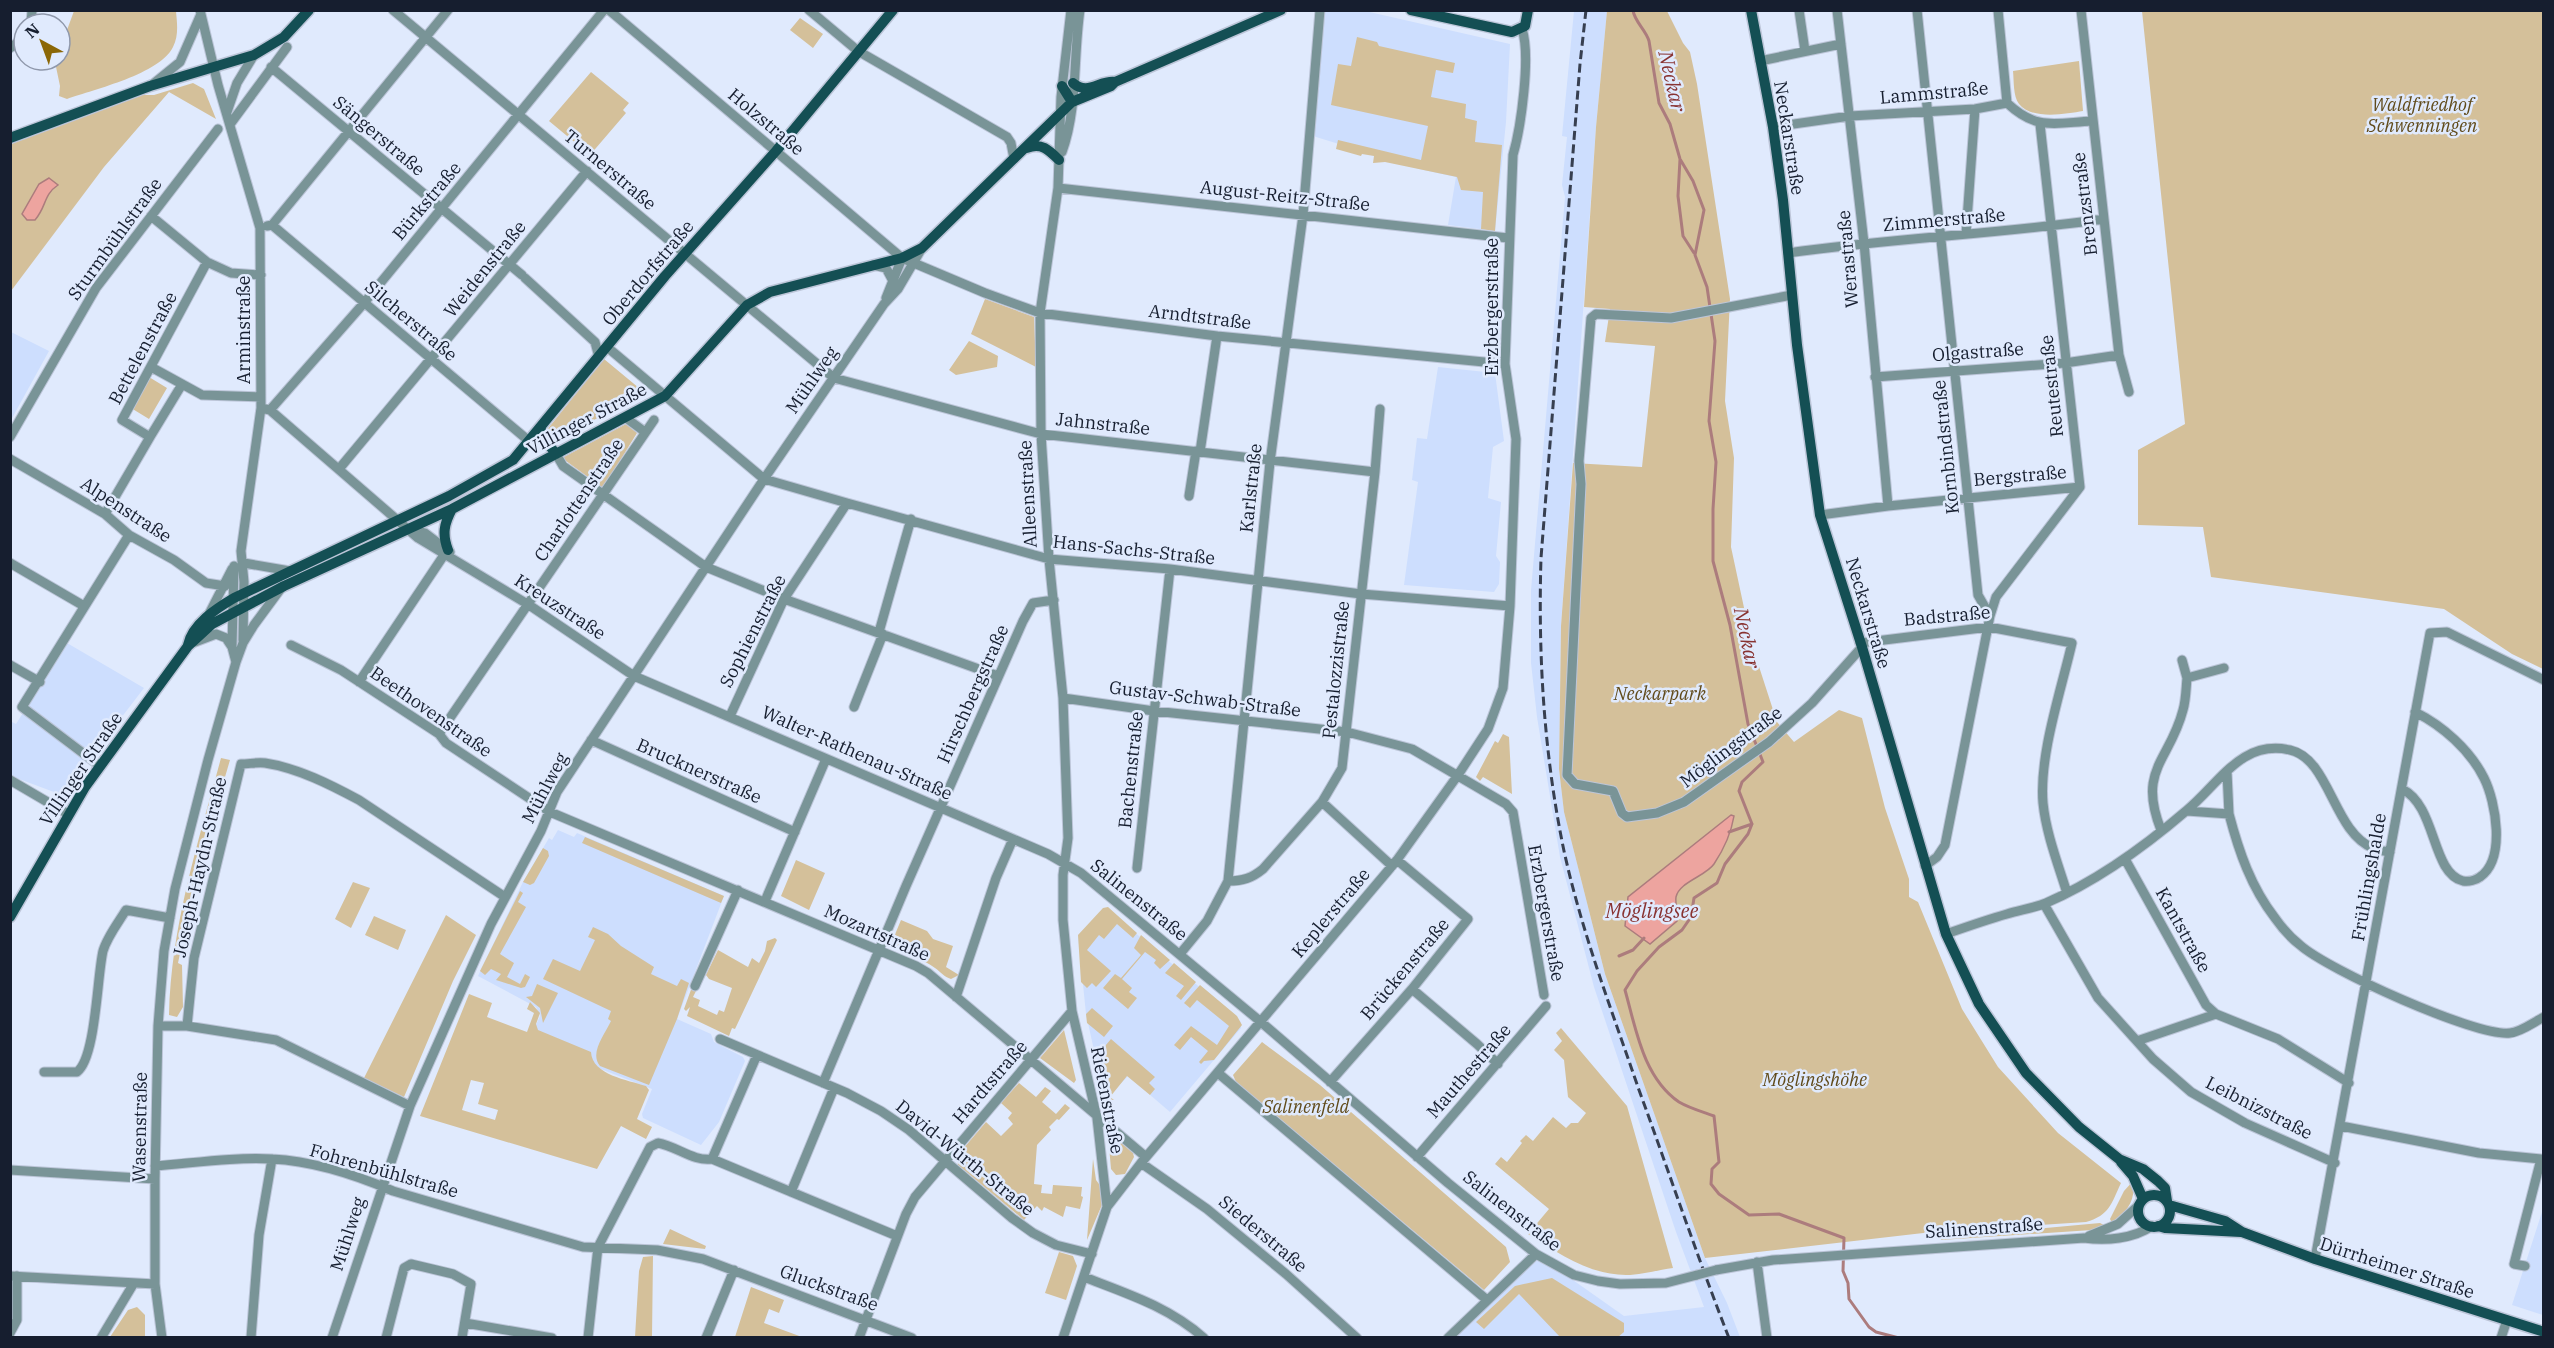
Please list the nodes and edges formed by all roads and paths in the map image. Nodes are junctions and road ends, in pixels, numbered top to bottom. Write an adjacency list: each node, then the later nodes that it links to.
1 (309, 10): 27 (main road)
2 (393, 10): 22 (street, Turnerstraße)
3 (448, 10): 22 (street)
4 (604, 10): 40 (street, Bürkstraße)
5 (609, 10): 50 (street, Holzstraße)
6 (809, 10): 25 (street)
7 (892, 10): 25 (main road, Oberdorfstraße)
8 (1071, 10): 32 (street)
9 (1080, 10): 32 (street)
10 (1281, 10): 31 (main road)
11 (1320, 10): 56 (street, Karlstraße)
12 (1411, 10): 21 (main road)
13 (1528, 10): 21 (main road, Erzbergerstraße)
14 (1751, 10): 28 (main road, Neckarstraße)
15 (1799, 10): 26 (street)
16 (1837, 10): 23 (street, Werastraße)
17 (1917, 10): 37 (street, Kornbindstraße)
18 (1998, 10): 34 (street)
19 (2081, 10): 42 (street, Brenzstraße)
20 (201, 12): 29 (street, Arminstraße); 33 (street)
21 (1522, 29): 64 (street, Erzbergerstraße)
22 (425, 37): 40 (street, Turnerstraße); 47 (street)
23 (1841, 44): 26 (street); 41 (street, Werastraße)
24 (286, 47): 30 (street)
25 (858, 51): 50 (main road, Oberdorfstraße); 51 (street)
26 (1805, 51): 28 (street)
27 (254, 55): 29 (main road); 38 (street)
28 (1760, 61): 45 (main road, Neckarstraße)
29 (214, 67): 33 (main road); 38 (street, Arminstraße)
30 (272, 67): 43 (street); 47 (street, Sängerstraße)
31 (1114, 82): 32 (main road); 35 (main road)
32 (1068, 85): 35 (main road); 39 (street, Alleenstraße)
33 (150, 86): 48 (main road)
34 (2007, 103): 36 (street, Lammstraße); 44 (street, Lammstraße)
35 (1071, 105): 39 (main road, Villinger Straße); 52 (street, Alleenstraße)
36 (1975, 109): 37 (street, Lammstraße); 62 (street)
37 (1926, 110): 41 (street, Lammstraße); 63 (street, Kornbindstraße)
38 (227, 111): 43 (street, Arminstraße)
39 (1060, 113): 49 (main road, Villinger Straße); 52 (street, Alleenstraße)
40 (520, 116): 53 (street, Turnerstraße); 55 (street, Bürkstraße)
41 (1850, 116): 45 (street, Lammstraße); 65 (street, Werastraße)
42 (2092, 121): 44 (street); 58 (street, Brenzstraße)
43 (231, 123): 61 (street, Arminstraße)
44 (2040, 124): 60 (street, Reutestraße)
45 (1773, 127): 67 (main road, Neckarstraße)
46 (218, 129): 57 (street, Sturmbühlstraße)
47 (349, 133): 55 (street, Sängerstraße); 59 (street)
48 (10, 138)
49 (1026, 148): 51 (main road, Villinger Straße); 52 (main road)
50 (776, 151): 68 (main road, Oberdorfstraße); 69 (street, Holzstraße)
51 (1014, 159): 66 (main road, Villinger Straße)
52 (1059, 160): 54 (street, Alleenstraße)
53 (586, 171): 68 (street, Turnerstraße); 72 (street, Weidenstraße)
54 (1058, 188): 56 (street, August-Reitz-Straße); 80 (street, Alleenstraße)
55 (441, 210): 72 (street, Sängerstraße); 77 (street, Bürkstraße)
56 (1303, 214): 64 (street, August-Reitz-Straße); 82 (street, Karlstraße)
57 (152, 216): 70 (street); 104 (street, Sturmbühlstraße)
58 (2104, 219): 60 (street, Zimmerstraße); 84 (street, Brenzstraße)
59 (272, 225): 61 (street); 77 (street, Silcherstraße)
60 (2052, 226): 62 (street, Zimmerstraße); 87 (street, Reutestraße)
61 (260, 228): 74 (street, Arminstraße)
62 (1966, 234): 63 (street, Zimmerstraße)
63 (1941, 237): 65 (street, Zimmerstraße); 90 (street, Kornbindstraße)
64 (1508, 238): 88 (street, Erzbergerstraße)
65 (1864, 243): 67 (street, Zimmerstraße); 91 (street, Werastraße)
66 (922, 249): 69 (main road, Villinger Straße); 71 (street, Mühlweg)
67 (1788, 253): 76 (main road, Neckarstraße)
68 (684, 254): 79 (street, Turnerstraße); 83 (main road, Oberdorfstraße)
69 (902, 258): 71 (street, Arndtstraße); 73 (main road, Villinger Straße); 75 (street, Mühlweg)
70 (207, 262): 74 (street); 89 (street, Bettelenstraße)
71 (913, 264): 78 (street, Mühlweg); 80 (street, Arndtstraße)
72 (510, 265): 85 (street, Sängerstraße); 86 (street, Weidenstraße)
73 (871, 265): 75 (street); 79 (main road, Villinger Straße)
74 (261, 275): 96 (street, Arminstraße)
75 (893, 281): 78 (street, Mühlweg)
76 (1792, 295): 122 (main road, Neckarstraße); 154 (street, Möglingstraße)
77 (364, 303): 86 (street, Silcherstraße); 97 (street, Bürkstraße)
78 (884, 304): 92 (street, Mühlweg)
79 (747, 305): 92 (street, Turnerstraße); 95 (main road, Villinger Straße)
80 (1040, 313): 81 (street, Arndtstraße); 103 (street, Alleenstraße)
81 (1217, 336): 82 (street, Arndtstraße); 107 (street)
82 (1286, 343): 88 (street, Arndtstraße); 110 (street, Karlstraße)
83 (607, 347): 85 (main road, Oberdorfstraße); 95 (street)
84 (2119, 355): 87 (street, Olgastraße); 94 (street, Brenzstraße)
85 (599, 357): 101 (main road, Oberdorfstraße)
86 (431, 360): 106 (street, Silcherstraße); 111 (street, Weidenstraße)
87 (2065, 363): 90 (street, Olgastraße); 114 (street, Reutestraße)
88 (1505, 364): 145 (street, Erzbergerstraße)
89 (151, 367): 93 (street); 105 (street, Bettelenstraße)
90 (1954, 370): 91 (street, Olgastraße); 117 (street, Kornbindstraße)
91 (1875, 377): 119 (street, Werastraße)
92 (834, 378): 103 (street, Jahnstraße); 113 (street, Mühlweg)
93 (182, 386): 96 (street); 105 (street)
94 (2129, 392)
95 (665, 396): 99 (main road, Villinger Straße); 113 (street)
96 (261, 397): 97 (street, Arminstraße)
97 (266, 409): 111 (street, Kreuzstraße); 127 (street, Arminstraße)
98 (1380, 409): 112 (street, Pestalozzistraße)
99 (626, 418): 102 (street, Charlottenstraße); 108 (main road, Villinger Straße)
100 (654, 420): 102 (street, Charlottenstraße)
101 (540, 428): 106 (main road, Oberdorfstraße); 108 (main road)
102 (645, 432): 115 (street, Charlottenstraße)
103 (1041, 434): 107 (street, Jahnstraße); 129 (street, Alleenstraße)
104 (10, 437)
105 (150, 437): 121 (street)
106 (529, 441): 123 (main road, Oberdorfstraße)
107 (1198, 452): 110 (street, Jahnstraße); 116 (street)
108 (556, 454): 115 (street); 120 (main road, Villinger Straße)
109 (10, 459): 121 (street, Alpenstraße)
110 (1270, 462): 112 (street, Jahnstraße); 136 (street, Karlstraße)
111 (339, 469): 123 (street, Kreuzstraße)
112 (1375, 472): 139 (street, Pestalozzistraße)
113 (764, 479): 118 (street, Hans-Sachs-Straße); 133 (street, Mühlweg)
114 (2080, 487): 117 (street, Bergstraße); 148 (street)
115 (603, 495): 133 (street); 143 (street, Charlottenstraße)
116 (1189, 496)
117 (1969, 497): 119 (street, Bergstraße); 148 (street, Kornbindstraße)
118 (847, 503): 124 (street, Hans-Sachs-Straße); 141 (street, Sophienstraße)
119 (1888, 506): 122 (street, Bergstraße)
120 (452, 509): 125 (main road, Villinger Straße); 128 (main road)
121 (105, 514): 126 (street, Alpenstraße)
122 (1820, 515): 154 (main road, Neckarstraße)
123 (399, 519): 125 (street, Kreuzstraße); 135 (main road, Villinger Straße)
124 (911, 519): 129 (street, Hans-Sachs-Straße); 150 (street)
125 (409, 528): 128 (street, Kreuzstraße); 138 (main road, Villinger Straße)
126 (129, 535): 137 (street, Alpenstraße); 144 (street)
127 (242, 551): 131 (street, Arminstraße); 132 (street, Arminstraße)
128 (446, 552): 143 (street, Kreuzstraße); 165 (street)
129 (1049, 559): 134 (street, Hans-Sachs-Straße); 142 (street, Alleenstraße)
130 (10, 563): 144 (street)
131 (244, 563): 135 (street); 140 (street, Arminstraße)
132 (234, 566): 137 (street, Arminstraße); 140 (street, Arminstraße)
133 (706, 567): 141 (street); 160 (street, Mühlweg)
134 (1170, 569): 136 (street, Hans-Sachs-Straße); 168 (street, Bachenstraße)
135 (290, 571): 140 (main road, Villinger Straße)
136 (1258, 581): 139 (street, Hans-Sachs-Straße); 171 (street, Karlstraße)
137 (225, 586): 147 (street, Arminstraße)
138 (284, 586): 146 (main road, Villinger Straße); 151 (street, Wasenstraße)
139 (1361, 594): 145 (street, Hans-Sachs-Straße); 172 (street, Pestalozzistraße)
140 (239, 596): 146 (street, Arminstraße); 147 (main road, Villinger Straße)
141 (784, 598): 150 (street); 170 (street, Sophienstraße)
142 (1054, 600): 161 (street, Hirschbergstraße); 166 (street, Alleenstraße)
143 (529, 605): 160 (street, Kreuzstraße); 173 (street, Charlottenstraße)
144 (84, 606): 164 (street)
145 (1510, 606): 178 (street, Keplerstraße)
146 (239, 608): 151 (street, Wasenstraße); 152 (main road, Villinger Straße); 155 (street)
147 (209, 614): 152 (main road, Villinger Straße)
148 (1990, 616): 149 (street)
149 (1989, 627): 154 (street, Badstraße); 195 (street); 199 (street, Badstraße)
150 (881, 633): 161 (street); 167 (street)
151 (243, 643): 157 (street, Wasenstraße)
152 (192, 644): 155 (street); 176 (main road, Villinger Straße)
153 (291, 645): 165 (street, Beethovenstraße)
154 (1861, 645): 195 (main road, Neckarstraße)
155 (232, 647): 157 (street)
156 (2182, 660): 162 (street)
157 (236, 662): 204 (street, Wasenstraße)
158 (10, 665): 164 (street)
159 (2224, 668): 162 (street)
160 (634, 676): 170 (street, Walter-Rathenau-Straße); 174 (street, Mühlweg)
161 (998, 676): 182 (street, Hirschbergstraße)
162 (2187, 678): 187 (street)
163 (2544, 680): 169 (street, Frühlingshalde)
164 (40, 682): 176 (street)
165 (358, 682): 173 (street, Beethovenstraße)
166 (1063, 698): 168 (street, Gustav-Schwab-Straße); 193 (street, Alleenstraße)
167 (854, 707)
168 (1154, 711): 171 (street, Gustav-Schwab-Straße); 196 (street, Bachenstraße)
169 (2415, 712): 180 (street, Frühlingshalde); 180 (street)
170 (730, 716): 175 (street, Walter-Rathenau-Straße)
171 (1245, 720): 172 (street, Gustav-Schwab-Straße); 197 (street, Karlstraße)
172 (1347, 732): 178 (street, Gustav-Schwab-Straße); 181 (street, Pestalozzistraße)
173 (439, 734): 184 (street, Beethovenstraße)
174 (591, 740): 184 (street, Mühlweg); 188 (street, Brucknerstraße)
175 (826, 759): 182 (street, Walter-Rathenau-Straße); 188 (street)
176 (100, 766): 185 (main road, Villinger Straße)
177 (2228, 772): 183 (street); 186 (street); 191 (street)
178 (1458, 775): 189 (street, Gustav-Schwab-Straße); 194 (street, Keplerstraße)
179 (10, 780): 185 (street)
180 (2402, 789): 191 (street, Frühlingshalde)
181 (1322, 802): 194 (street); 197 (street, Pestalozzistraße)
182 (940, 809): 190 (street, Walter-Rathenau-Straße); 206 (street, Hirschbergstraße)
183 (2187, 811): 186 (street); 187 (street)
184 (550, 812): 198 (street, Mozartstraße); 200 (street, Mühlweg)
185 (68, 814): 203 (main road, Villinger Straße)
186 (2229, 814): 208 (street)
187 (2161, 830): 192 (street)
188 (795, 832): 201 (street)
189 (1516, 837): 211 (street, Erzbergerstraße)
190 (1013, 839): 193 (street, Walter-Rathenau-Straße); 212 (street)
191 (2390, 852): 208 (street, Frühlingshalde)
192 (2125, 859): 199 (street); 215 (street, Kantstraße)
193 (1065, 863): 207 (street, Salinenstraße); 214 (street, Rietenstraße)
194 (1395, 863): 210 (street, Brückenstraße); 217 (street, Keplerstraße)
195 (1924, 866): 205 (main road, Neckarstraße)
196 (1137, 868)
197 (1228, 881): 207 (street, Karlstraße)
198 (738, 890): 201 (street, Mozartstraße); 209 (street)
199 (2067, 893): 202 (street)
200 (505, 897): 219 (street, Joseph-Haydn-Straße); 231 (street, Mühlweg)
201 (765, 901): 206 (street, Mozartstraße)
202 (2044, 904): 205 (street); 221 (street, Leibnizstraße)
203 (10, 917)
204 (170, 918): 218 (street, Wasenstraße); 225 (street)
205 (1946, 934): 237 (main road, Neckarstraße)
206 (879, 951): 212 (street, Mozartstraße); 228 (street, Hirschbergstraße)
207 (1180, 954): 217 (street, Salinenstraße)
208 (2366, 985): 216 (street); 229 (street, Frühlingshalde)
209 (695, 986)
210 (1412, 989): 224 (street); 227 (street, Brückenstraße)
211 (1544, 995)
212 (956, 997): 223 (street, Mozartstraße)
213 (1546, 1006): 224 (street, Mauthestraße)
214 (1072, 1011): 223 (street, Hardtstraße); 232 (street, Rietenstraße)
215 (2216, 1014): 221 (street); 229 (street)
216 (2544, 1017)
217 (1261, 1022): 226 (street, Keplerstraße); 227 (street, Salinenstraße)
218 (158, 1026): 219 (street); 242 (street, Wasenstraße)
219 (187, 1026): 231 (street)
220 (720, 1039): 222 (street, David-Würth-Straße)
221 (2137, 1041): 241 (street, Leibnizstraße)
222 (757, 1055): 228 (street, David-Würth-Straße); 236 (street)
223 (1031, 1061): 232 (street, Mozartstraße); 240 (street, Hardtstraße)
224 (1498, 1064): 234 (street, Mauthestraße)
225 (44, 1072)
226 (1218, 1073): 239 (street, Keplerstraße); 265 (street)
227 (1330, 1082): 234 (street, Salinenstraße)
228 (823, 1083): 230 (street, David-Würth-Straße)
229 (2349, 1083): 233 (street, Frühlingshalde)
230 (834, 1088): 240 (street, David-Würth-Straße); 246 (street)
231 (410, 1106): 245 (street, Mühlweg)
232 (1097, 1118): 239 (street, Mozartstraße); 249 (street, Rietenstraße)
233 (2341, 1126): 238 (street); 241 (street, Frühlingshalde)
234 (1417, 1157): 256 (street, Salinenstraße)
235 (272, 1159): 242 (street, Fohrenbühlstraße); 245 (street, Fohrenbühlstraße); 273 (street)
236 (712, 1159): 246 (street); 254 (street)
237 (2119, 1159): 247 (main road, Neckarstraße); 248 (main road, Neckarstraße)
238 (2542, 1159): 259 (street)
239 (1144, 1160): 249 (street, Keplerstraße); 284 (street, Siederstraße)
240 (944, 1161): 252 (street, Hardtstraße); 255 (street, David-Würth-Straße)
241 (2335, 1163): 257 (street, Frühlingshalde)
242 (156, 1166): 244 (street, Wasenstraße)
243 (10, 1170): 244 (street)
244 (155, 1179): 264 (street, Wasenstraße)
245 (381, 1186): 254 (street, Fohrenbühlstraße); 274 (street, Mühlweg)
246 (791, 1192): 252 (street)
247 (2141, 1202): 248 (main road); 250 (main road); 253 (street, Salinenstraße)
248 (2168, 1203): 250 (main road); 251 (main road, Dürrheimer Straße)
249 (1107, 1207): 255 (street, Rietenstraße)
250 (2155, 1226): 251 (main road, Dürrheimer Straße); 253 (street, Salinenstraße)
251 (2242, 1232): 257 (main road, Dürrheimer Straße)
252 (897, 1236): 266 (street, Hardtstraße)
253 (2084, 1238): 258 (street, Salinenstraße)
254 (598, 1247): 260 (street, Gluckstraße); 278 (street)
255 (1092, 1254): 262 (street, Rietenstraße)
256 (1536, 1254): 258 (street, Salinenstraße, bridge); 265 (street)
257 (2315, 1259): 267 (main road, Dürrheimer Straße)
258 (1757, 1262): 286 (street)
259 (2525, 1266)
260 (734, 1270): 266 (street, Gluckstraße); 279 (street)
261 (14, 1276): 263 (street); 270 (street)
262 (1084, 1278): 282 (street, Rietenstraße); 283 (street)
263 (134, 1283): 264 (street); 271 (street)
264 (155, 1284): 272 (street, Wasenstraße)
265 (1487, 1300): 285 (street)
266 (865, 1320): 280 (street, Hardtstraße); 281 (street, Gluckstraße)
267 (2507, 1320): 269 (main road, Dürrheimer Straße); 287 (street)
268 (465, 1323): 275 (street); 276 (street); 277 (street)
269 (2544, 1332)
270 (10, 1333)
271 (101, 1338)
272 (162, 1338)
273 (251, 1338)
274 (332, 1338)
275 (386, 1338)
276 (462, 1338)
277 (552, 1338)
278 (588, 1338)
279 (706, 1338)
280 (859, 1338)
281 (912, 1338)
282 (1063, 1338)
283 (1204, 1338)
284 (1357, 1338)
285 (1448, 1338)
286 (1767, 1338)
287 (2501, 1338)

